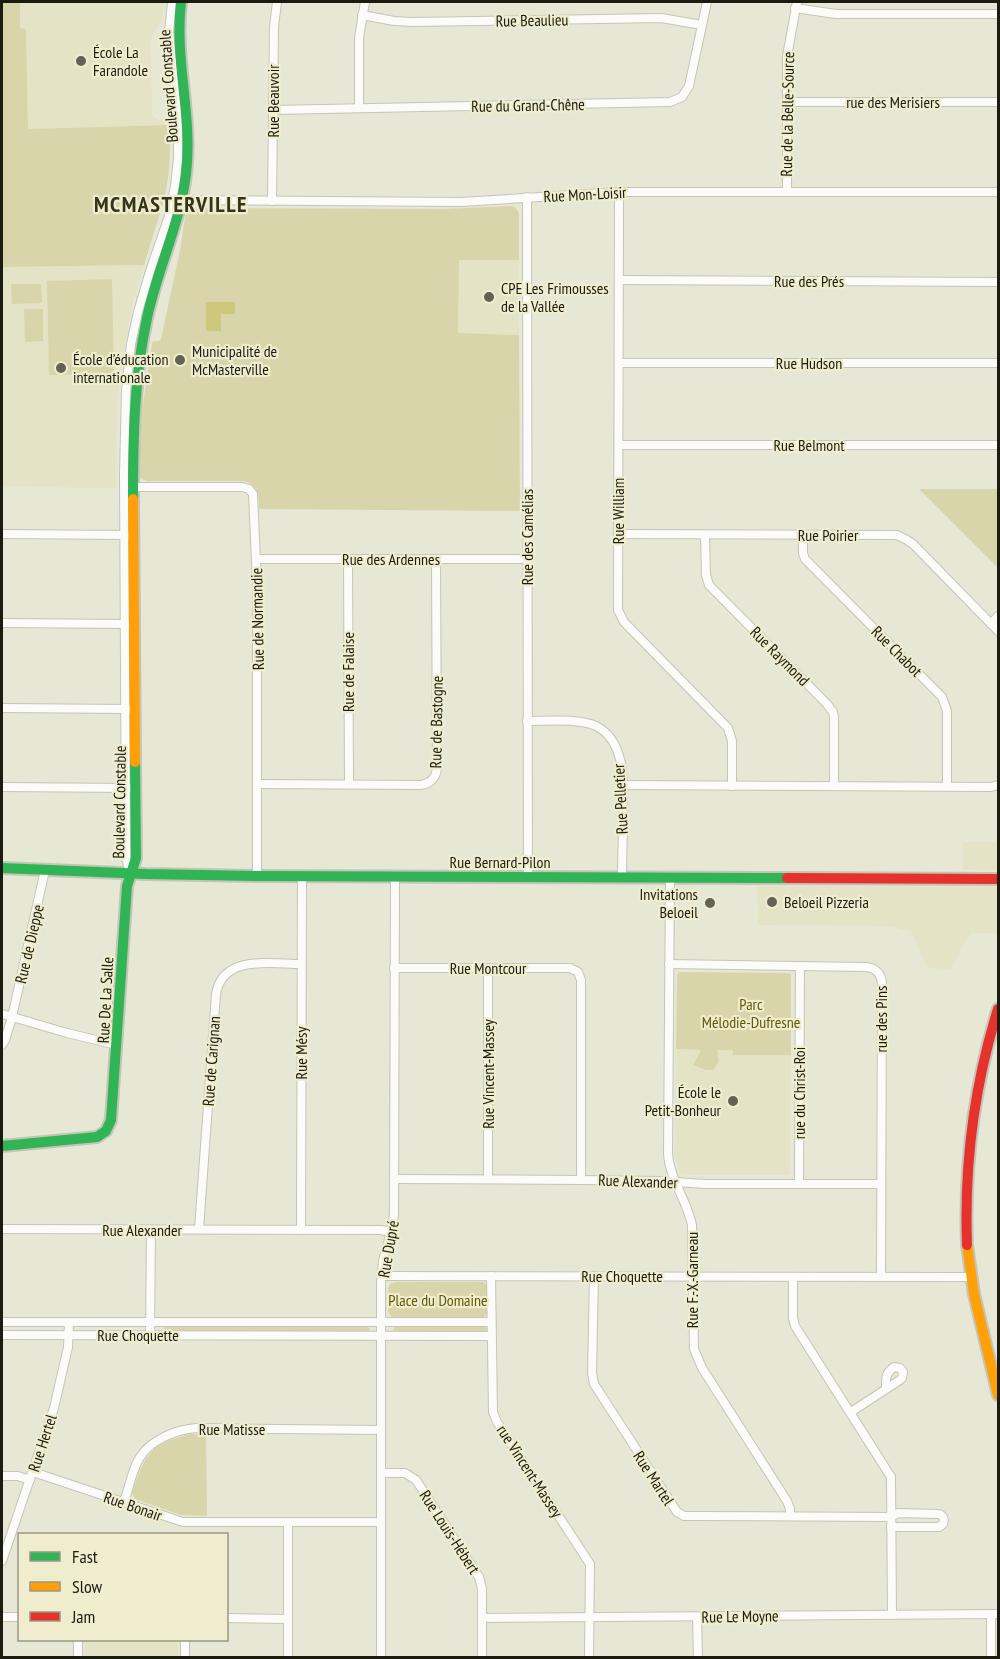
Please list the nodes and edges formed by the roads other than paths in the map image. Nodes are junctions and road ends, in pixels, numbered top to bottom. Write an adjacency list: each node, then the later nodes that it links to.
1 (172, 2): 18 (street, Boulevard Constable)
2 (181, 2): 18 (street, Boulevard Constable)
3 (277, 2): 13 (street, Rue Beauvoir)
4 (365, 2): 8 (street)
5 (707, 2): 9 (street, Rue du Grand-Chêne)
6 (796, 5): 7 (street); 10 (street, Rue de la Belle-Source)
7 (999, 14)
8 (362, 15): 9 (street, Rue Beaulieu); 12 (street)
9 (702, 25): 12 (street, Rue du Grand-Chêne)
10 (787, 102): 11 (street, rue des Merisiers); 15 (street, Rue de la Belle-Source)
11 (999, 102)
12 (359, 108): 13 (street, Rue du Grand-Chêne)
13 (273, 110): 19 (street, Rue Beauvoir)
14 (619, 192): 15 (street, Rue Mon-Loisir); 17 (street, Rue Mon-Loisir); 20 (street, Rue William)
15 (787, 192): 16 (street, Rue Mon-Loisir)
16 (999, 192)
17 (526, 197): 19 (street, Rue Mon-Loisir); 35 (street, Rue des Camélias)
18 (177, 200): 19 (street, Rue Mon-Loisir); 26 (street, Boulevard Constable)
19 (272, 201)
20 (619, 280): 21 (street, Rue des Prés); 22 (street, Rue William)
21 (999, 282)
22 (619, 363): 23 (street, Rue Hudson); 24 (street, Rue William)
23 (999, 363)
24 (619, 445): 25 (street, Rue Belmont); 28 (street, Rue William)
25 (999, 446)
26 (129, 487): 29 (street, Boulevard Constable); 32 (street, Rue de Normandie)
27 (2, 534): 29 (street)
28 (618, 534): 30 (street, Rue Poirier); 48 (street, Rue William)
29 (130, 535): 38 (street, Boulevard Constable)
30 (705, 535): 31 (street, Rue Poirier); 49 (street, Rue Raymond)
31 (803, 535): 39 (street, Rue Poirier); 50 (street, Rue Chabot)
32 (256, 559): 33 (street, Rue des Ardennes); 44 (street, Rue de Normandie)
33 (348, 559): 34 (street, Rue des Ardennes); 45 (street, Rue de Falaise)
34 (436, 559): 35 (street, Rue des Ardennes); 45 (street, Rue de Bastogne)
35 (527, 559): 43 (street, Rue des Camélias)
36 (999, 616): 39 (street)
37 (2, 624): 38 (street)
38 (130, 624): 42 (street, Boulevard Constable)
39 (991, 624): 40 (street, Rue Poirier)
40 (999, 631)
41 (2, 708): 42 (street)
42 (130, 709): 52 (street, Boulevard Constable)
43 (527, 721): 46 (street, Rue Pelletier); 59 (street, Rue des Camélias)
44 (258, 784): 45 (street, Rue de Bastogne); 56 (street, Rue de Normandie)
45 (349, 784)
46 (623, 785): 48 (street); 60 (street, Rue Pelletier)
47 (999, 785): 50 (street)
48 (732, 786): 49 (street)
49 (834, 786): 50 (street)
50 (947, 786)
51 (2, 787): 52 (street)
52 (131, 788): 55 (street, Boulevard Constable)
53 (2, 868): 54 (street, Rue Bernard-Pilon)
54 (45, 870): 55 (street, Rue Bernard-Pilon); 70 (street, Rue de Dieppe)
55 (130, 874): 56 (street, Rue Bernard-Pilon); 72 (street, Rue De La Salle)
56 (257, 876): 57 (street, Rue Bernard-Pilon)
57 (302, 877): 58 (street, Rue Bernard-Pilon); 63 (street, Rue Mésy)
58 (395, 877): 59 (street, Rue Bernard-Pilon); 66 (street, Rue Dupré)
59 (528, 877): 60 (street, Rue Bernard-Pilon)
60 (622, 878): 61 (street, Rue Bernard-Pilon)
61 (670, 878): 62 (street, Rue Bernard-Pilon); 64 (street, Rue F.-X.-Garneau)
62 (999, 879)
63 (301, 964): 81 (street, Rue de Carignan); 83 (street, Rue Mésy)
64 (669, 964): 65 (street, rue des Pins); 77 (street, Rue F.-X.-Garneau)
65 (800, 966): 78 (street, rue du Christ-Roi); 79 (street, rue des Pins)
66 (394, 968): 67 (street, Rue Montcour); 74 (street, Rue Dupré)
67 (488, 968): 75 (street, Rue Vincent-Massey); 76 (street, Rue Montcour)
68 (999, 1009): 91 (street)
69 (2, 1014): 70 (street)
70 (12, 1017): 71 (street, Rue de Dieppe); 72 (street)
71 (2, 1045)
72 (117, 1045): 73 (street, Rue De La Salle)
73 (2, 1146)
74 (394, 1179): 75 (street, Rue Alexander); 84 (street, Rue Dupré)
75 (488, 1179): 76 (street, Rue Alexander)
76 (581, 1180): 77 (street, Rue Alexander)
77 (675, 1182): 78 (street, Rue Alexander); 88 (street, Rue F.-X.-Garneau)
78 (799, 1184): 79 (street, Rue Alexander)
79 (881, 1184): 90 (street, rue des Pins)
80 (2, 1229): 82 (street, Rue Alexander)
81 (199, 1229): 82 (street, Rue Alexander); 83 (street, Rue Alexander)
82 (150, 1230): 92 (street)
83 (301, 1230): 84 (street, Rue Alexander)
84 (391, 1232): 85 (street, Rue Dupré)
85 (382, 1276): 86 (street, Rue Choquette); 95 (street, Rue Dupré)
86 (491, 1276): 87 (street, Rue Choquette); 96 (street, rue Vincent-Massey)
87 (594, 1276): 88 (street, Rue Choquette); 110 (street, Rue Martel)
88 (693, 1277): 89 (street, Rue Choquette); 110 (street, Rue F.-X.-Garneau)
89 (793, 1277): 90 (street, Rue Choquette); 104 (street)
90 (881, 1277): 91 (street, Rue Choquette)
91 (971, 1277): 103 (street)
92 (150, 1321): 94 (street, Rue Choquette); 95 (street, Rue Choquette); 99 (street)
93 (2, 1322): 94 (street, Rue Choquette)
94 (69, 1322): 98 (street, Rue Hertel)
95 (381, 1322): 96 (street, Rue Choquette); 100 (street, Rue Dupré)
96 (491, 1322): 101 (street, rue Vincent-Massey)
97 (2, 1335): 98 (street, Rue Choquette)
98 (69, 1335): 99 (street, Rue Choquette); 108 (street, Rue Hertel)
99 (150, 1335): 100 (street, Rue Choquette)
100 (381, 1335): 101 (street, Rue Choquette); 105 (street, Rue Dupré)
101 (491, 1336): 123 (street, rue Vincent-Massey)
102 (886, 1389): 104 (street)
103 (999, 1395)
104 (851, 1412): 111 (street)
105 (381, 1430): 106 (street, Rue Dupré); 109 (street, Rue Matisse)
106 (381, 1473): 113 (street, Rue Dupré); 122 (street, Rue Louis-Hébert)
107 (2, 1476): 108 (street, Rue Bonair)
108 (32, 1476): 109 (street, Rue Bonair); 115 (street, Rue Hertel)
109 (124, 1502): 112 (street, Rue Bonair)
110 (790, 1516): 111 (street, Rue Martel)
111 (891, 1517): 114 (street); 114 (street, Rue Martel)
112 (288, 1522): 113 (street, Rue Bonair); 124 (street)
113 (381, 1522): 130 (street, Rue Dupré)
114 (891, 1527): 117 (street)
115 (2, 1561)
116 (995, 1614): 117 (street, Rue Le Moyne); 134 (street)
117 (892, 1615): 120 (street, Rue Le Moyne)
118 (2, 1617): 119 (street)
119 (18, 1617)
120 (697, 1617): 123 (street, Rue Le Moyne); 133 (street)
121 (228, 1618): 124 (street)
122 (482, 1618): 123 (street, Rue Le Moyne); 131 (street, Rue Louis-Hébert)
123 (590, 1618): 132 (street, rue Vincent-Massey)
124 (288, 1619): 129 (street)
125 (78, 1641): 127 (street)
126 (185, 1641): 128 (street)
127 (78, 1658)
128 (185, 1658)
129 (288, 1658)
130 (381, 1658)
131 (482, 1658)
132 (589, 1658)
133 (698, 1658)
134 (991, 1658)

